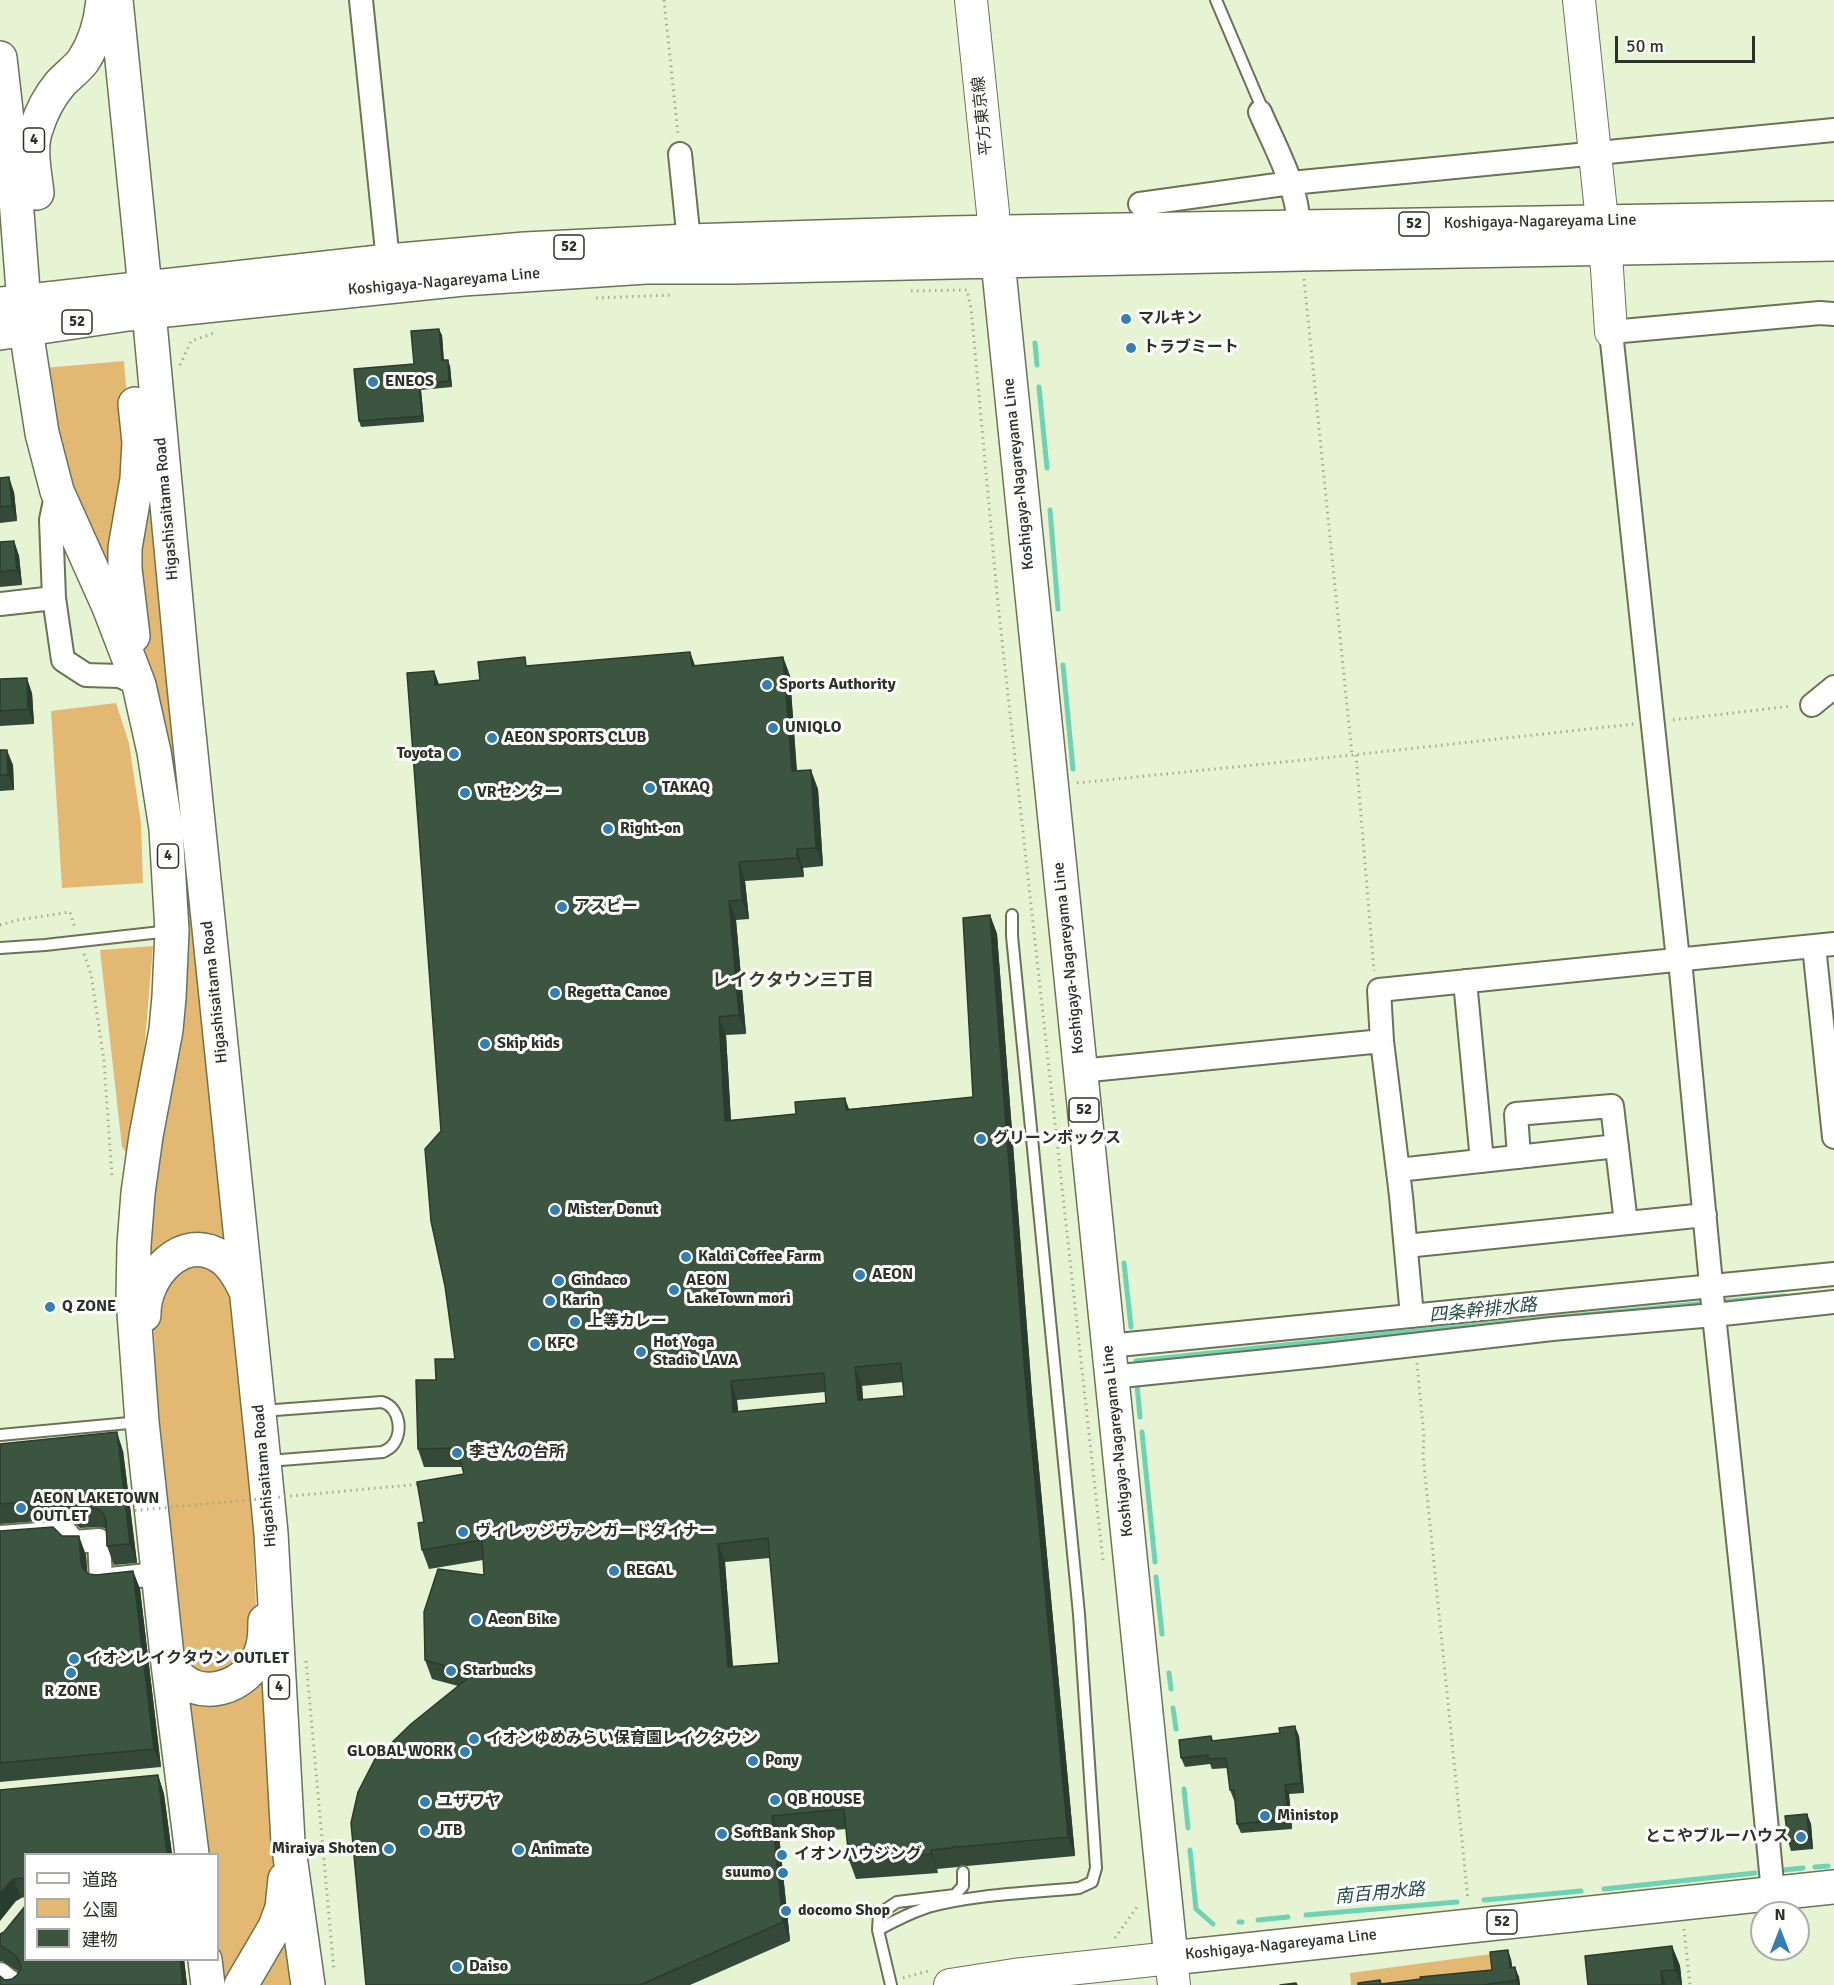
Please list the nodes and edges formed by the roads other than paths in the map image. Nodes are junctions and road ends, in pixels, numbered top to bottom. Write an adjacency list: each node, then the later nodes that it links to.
1 (103, 0): 22 (main road, 4)
2 (116, 0): 21 (main road, Higashisaitama Road / 4)
3 (361, 0): 20 (street)
4 (970, 0): 19 (street, 平方東京線)
5 (1216, 0): 8 (lane)
6 (1579, 0): 11 (street)
7 (0, 58): 22 (main road, 4)
8 (1260, 112): 12 (street)
9 (1834, 130): 11 (street)
10 (680, 154): 17 (street)
11 (1595, 154): 12 (street); 15 (street)
12 (1291, 183): 13 (street); 16 (street)
13 (1140, 204)
14 (1834, 218): 15 (main road, Koshigaya-Nagareyama Line / 52)
15 (1604, 236): 16 (main road, Koshigaya-Nagareyama Line / 52); 18 (main road, Koshigaya-Nagareyama Line / 52); 24 (street)
16 (1300, 240): 19 (main road, Koshigaya-Nagareyama Line / 52)
17 (689, 241): 19 (main road, Koshigaya-Nagareyama Line / 52); 20 (main road, Koshigaya-Nagareyama Line / 52)
18 (1834, 244)
19 (996, 247): 21 (main road, Koshigaya-Nagareyama Line / 52); 38 (main road, Koshigaya-Nagareyama Line / 52)
20 (388, 261): 21 (main road, Koshigaya-Nagareyama Line / 52)
21 (141, 305): 22 (main road, Koshigaya-Nagareyama Line / 52); 28 (main road, 4); 48 (main road, Higashisaitama Road / 4)
22 (18, 314): 25 (main road, 4)
23 (1834, 314): 24 (street)
24 (1611, 332): 35 (street)
25 (57, 491): 26 (street); 28 (main road, 4)
26 (54, 598): 27 (street); 28 (street)
27 (0, 604)
28 (139, 685): 32 (main road, 4)
29 (1834, 687): 30 (street)
30 (1812, 705)
31 (1012, 915): 66 (lane)
32 (172, 931): 34 (lane); 54 (main road, 4)
33 (1824, 945): 35 (street); 39 (street)
34 (0, 948)
35 (1679, 960): 36 (street); 44 (street)
36 (1465, 981): 37 (street); 42 (street)
37 (1382, 1041): 38 (street); 43 (street)
38 (1080, 1071): 52 (main road, Koshigaya-Nagareyama Line / 52)
39 (1834, 1137)
40 (1617, 1146): 41 (street); 41 (street); 45 (street)
41 (1519, 1156): 42 (street)
42 (1482, 1161): 43 (street)
43 (1398, 1170): 46 (street)
44 (1705, 1215): 45 (street); 49 (street)
45 (1626, 1223): 46 (street)
46 (1406, 1246): 51 (street)
47 (1834, 1274): 49 (street)
48 (248, 1294): 53 (main road, Higashisaitama Road / 4); 54 (main road, 4)
49 (1713, 1301): 50 (street); 51 (street); 52 (street); 65 (street)
50 (1834, 1302)
51 (1412, 1316): 52 (street)
52 (1110, 1362): 68 (main road, Koshigaya-Nagareyama Line / 52)
53 (259, 1411): 56 (main road, Higashisaitama Road / 4); 56 (lane)
54 (141, 1412): 55 (lane); 60 (main road, 4)
55 (0, 1434)
56 (275, 1461): 57 (main road, Higashisaitama Road / 4)
57 (270, 1533): 60 (main road, 4); 61 (main road, Higashisaitama Road / 4)
58 (0, 1537): 59 (street)
59 (147, 1575)
60 (167, 1656): 62 (main road, 4)
61 (288, 1842): 71 (main road, Higashisaitama Road / 4); 75 (main road, 4)
62 (192, 1853)
63 (963, 1872): 66 (lane)
64 (1834, 1887): 65 (main road, Koshigaya-Nagareyama Line / 52)
65 (1773, 1893): 68 (main road, Koshigaya-Nagareyama Line / 52)
66 (878, 1930): 72 (lane)
67 (205, 1961): 74 (main road)
68 (1172, 1971): 70 (street)
69 (0, 1974): 73 (street)
70 (942, 1977)
71 (321, 1979)
72 (890, 1983)
73 (14, 1985)
74 (208, 1985)
75 (241, 1985)

